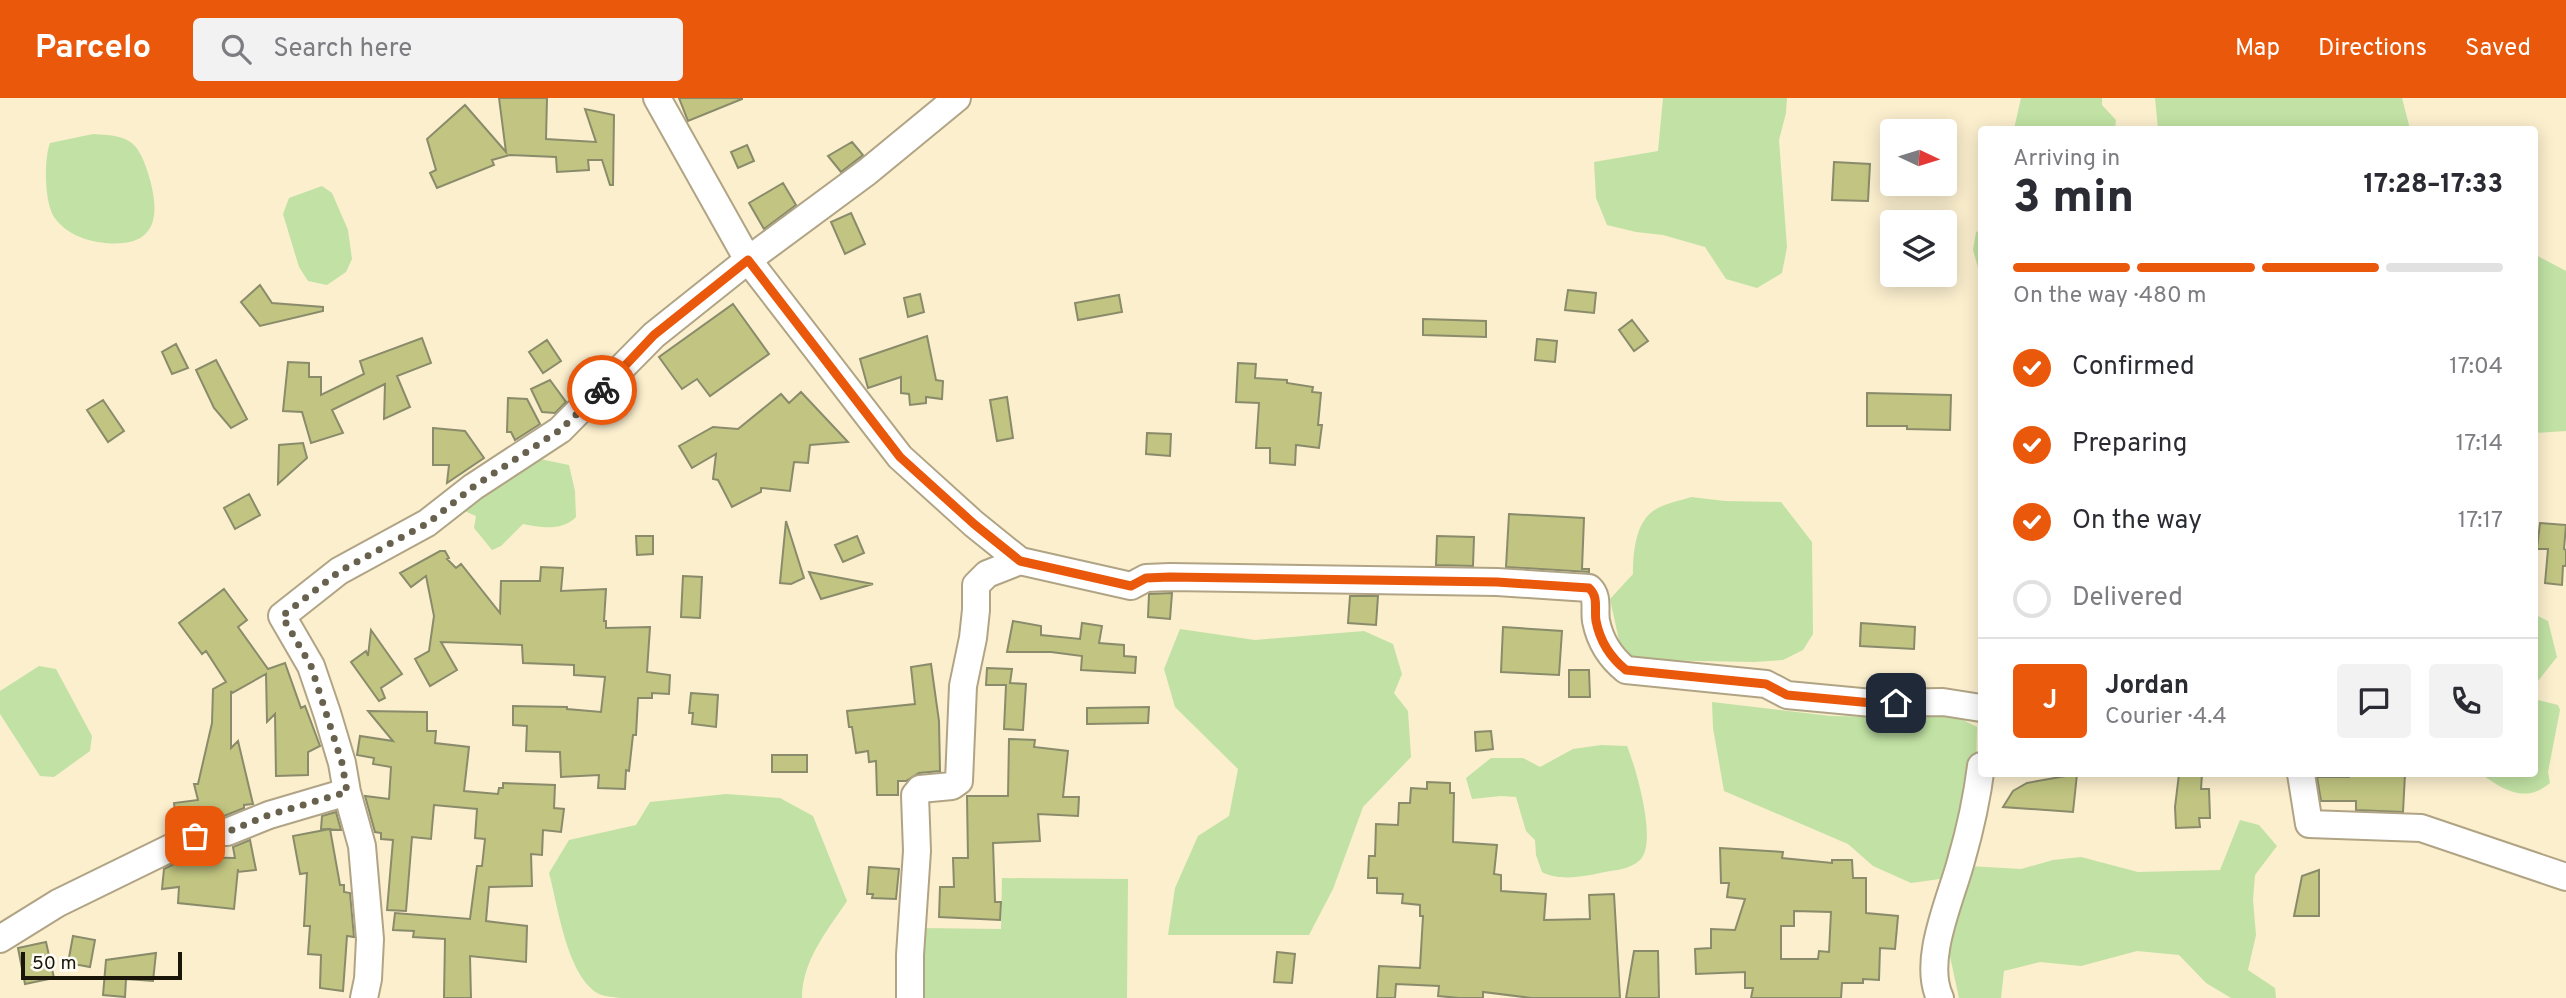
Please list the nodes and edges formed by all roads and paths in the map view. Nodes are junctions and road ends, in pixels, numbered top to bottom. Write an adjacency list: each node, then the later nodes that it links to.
1 (657, 98): 3 (street)
2 (957, 98): 3 (street)
3 (748, 260): 4 (street); 8 (street)
4 (1020, 561): 5 (street); 12 (street)
5 (1978, 708)
6 (1980, 777): 13 (street)
7 (2301, 777): 9 (street)
8 (347, 792): 10 (street); 11 (street)
9 (2566, 877)
10 (0, 939)
11 (364, 998)
12 (910, 998)
13 (1940, 998)

